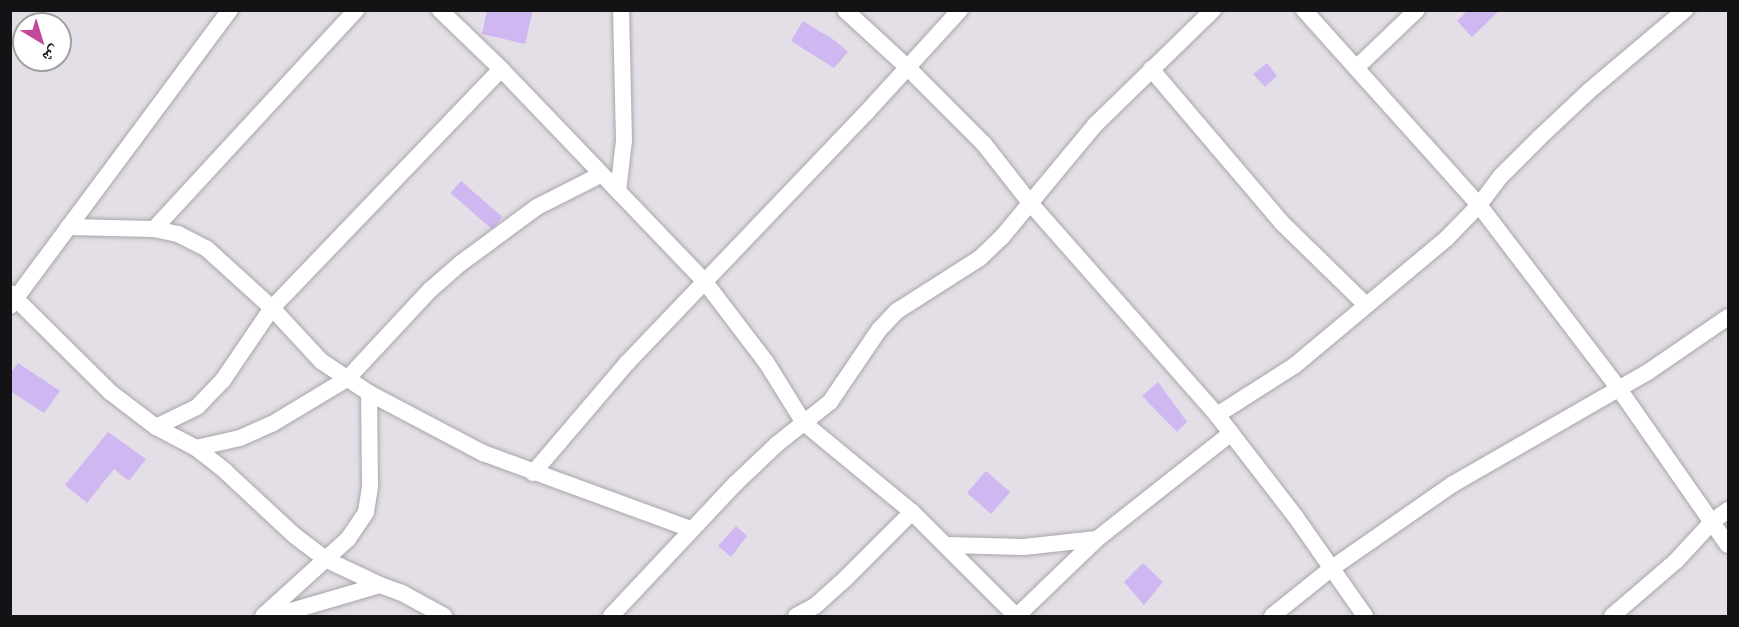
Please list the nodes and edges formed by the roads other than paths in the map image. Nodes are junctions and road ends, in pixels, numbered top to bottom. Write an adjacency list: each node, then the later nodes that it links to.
1 (230, 10): 19 (street)
2 (356, 10): 20 (street)
3 (440, 10): 13 (street)
4 (621, 10): 16 (street)
5 (845, 10): 11 (street)
6 (960, 10): 11 (street)
7 (1214, 10): 14 (street)
8 (1304, 10): 12 (street)
9 (1417, 10): 12 (street)
10 (1685, 10): 18 (street)
11 (907, 67): 17 (street); 21 (street)
12 (1356, 68): 18 (street)
13 (501, 69): 15 (street); 24 (street)
14 (1151, 69): 17 (street); 23 (street)
15 (600, 175): 16 (street); 26 (street)
16 (618, 191): 21 (street)
17 (1031, 204): 29 (street); 30 (street)
18 (1479, 205): 23 (street); 27 (street)
19 (68, 227): 20 (street); 22 (street)
20 (154, 229): 24 (street)
21 (705, 282): 30 (street); 34 (street)
22 (12, 299): 31 (street)
23 (1366, 305): 29 (street)
24 (272, 308): 26 (street); 31 (street)
25 (1728, 317): 27 (street)
26 (347, 379): 28 (street); 33 (street)
27 (1619, 388): 37 (street); 43 (street)
28 (369, 393): 34 (street); 42 (street)
29 (1217, 415): 32 (street)
30 (804, 423): 36 (street); 38 (street)
31 (156, 427): 33 (street)
32 (1231, 433): 39 (street); 43 (street)
33 (196, 448): 42 (street)
34 (533, 472): 38 (street)
35 (1728, 510): 37 (street)
36 (912, 512): 40 (street); 49 (street)
37 (1712, 522): 41 (street); 53 (street)
38 (691, 529): 48 (street)
39 (1097, 539): 40 (street); 50 (street)
40 (947, 545): 50 (street)
41 (1728, 545)
42 (325, 559): 44 (street); 45 (street)
43 (1332, 568): 51 (street); 52 (street)
44 (380, 585): 46 (street); 47 (street)
45 (263, 616)
46 (274, 616)
47 (444, 616)
48 (610, 616)
49 (796, 616)
50 (1017, 616)
51 (1272, 616)
52 (1365, 616)
53 (1612, 616)

